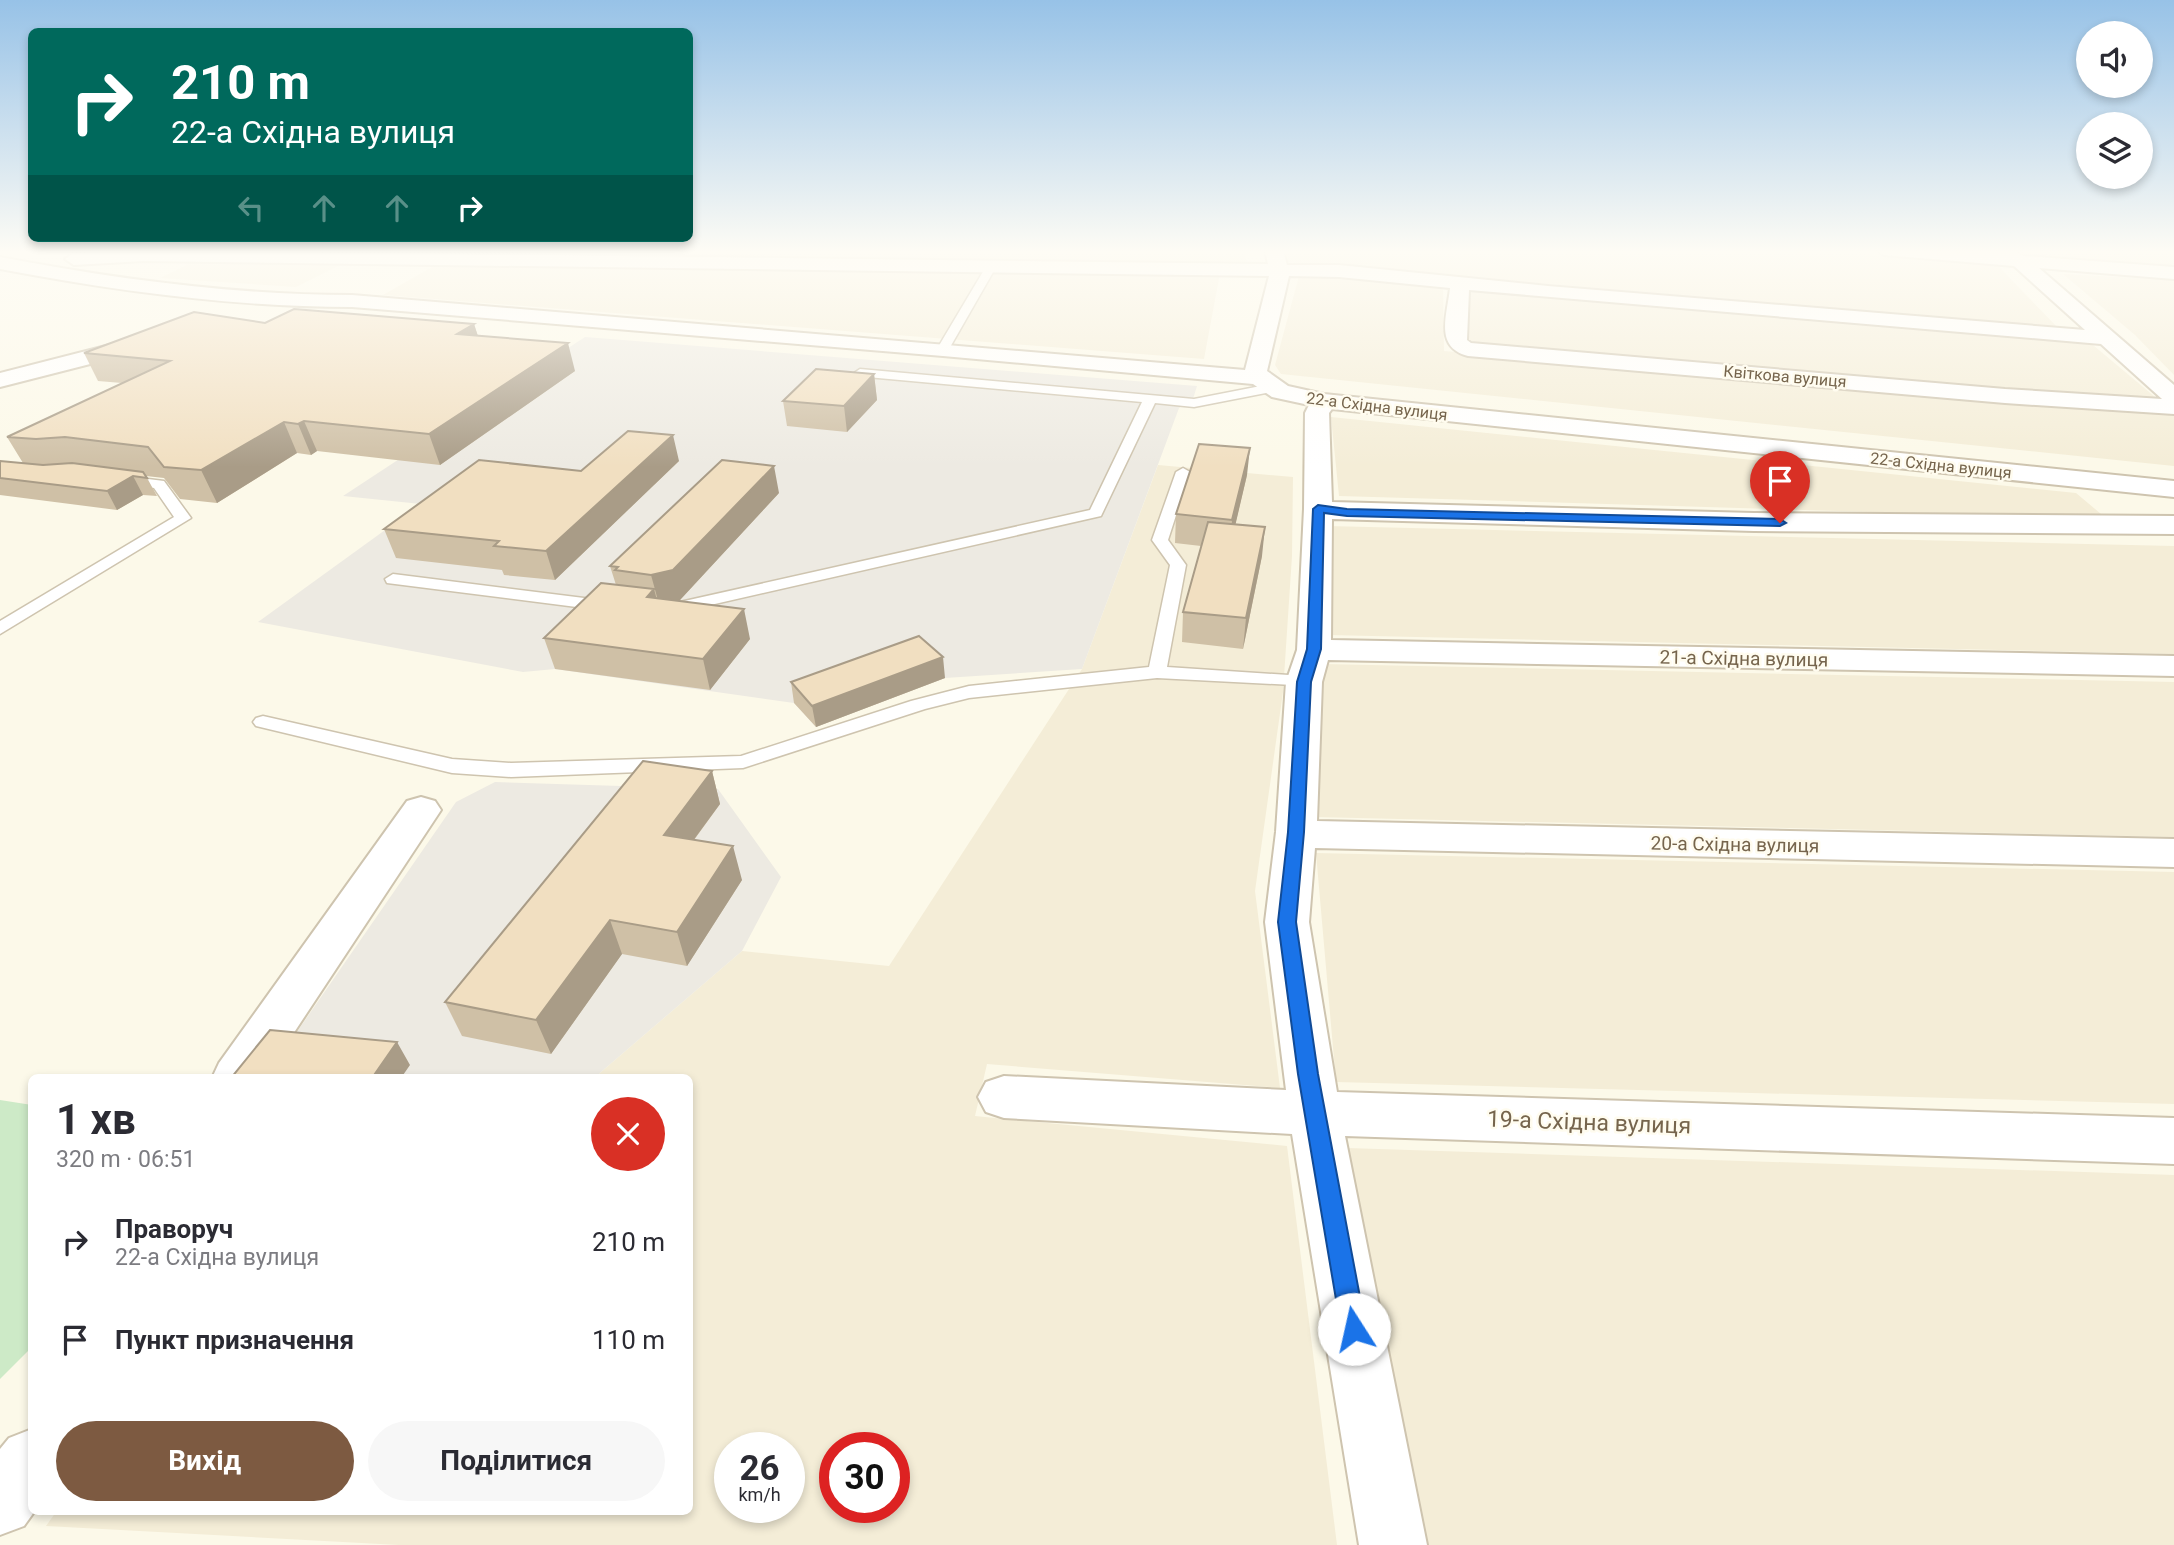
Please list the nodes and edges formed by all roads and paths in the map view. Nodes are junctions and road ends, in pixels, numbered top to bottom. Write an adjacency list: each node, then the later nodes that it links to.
1 (612, 322): 9 (street, 22-а Східна вулиця)
2 (959, 322): 9 (lane)
3 (1268, 322): 12 (street)
4 (1457, 322): 16 (street, Квіткова вулиця)
5 (1918, 322): 7 (street)
6 (2091, 322): 7 (street)
7 (2109, 338): 13 (street)
8 (160, 339): 11 (street)
9 (943, 349): 12 (street, 22-а Східна вулиця)
10 (860, 373): 14 (lane)
11 (0, 380)
12 (1265, 383): 14 (lane); 15 (street, 22-а Східна вулиця)
13 (2174, 397)
14 (1150, 399): 24 (lane)
15 (1324, 401): 19 (street, 22-а Східна вулиця); 20 (street)
16 (2174, 407)
17 (1183, 472): 28 (lane)
18 (108, 478): 25 (lane)
19 (2174, 489)
20 (1318, 509): 21 (street); 26 (street)
21 (2174, 525)
22 (393, 579): 23 (lane)
23 (619, 607)
24 (659, 612)
25 (0, 629)
26 (1309, 666): 27 (street, 21-а Східна вулиця); 28 (lane); 31 (street)
27 (2174, 666)
28 (1157, 672): 29 (lane)
29 (263, 722)
30 (421, 810): 33 (street)
31 (1296, 832): 32 (street, 20-а Східна вулиця); 35 (street)
32 (2174, 853)
33 (240, 1074)
34 (1004, 1097): 35 (street, 19-а Східна вулиця)
35 (1315, 1113): 36 (street, 19-а Східна вулиця); 39 (street)
36 (2174, 1141)
37 (28, 1466): 38 (street)
38 (0, 1502)
39 (1393, 1545)

